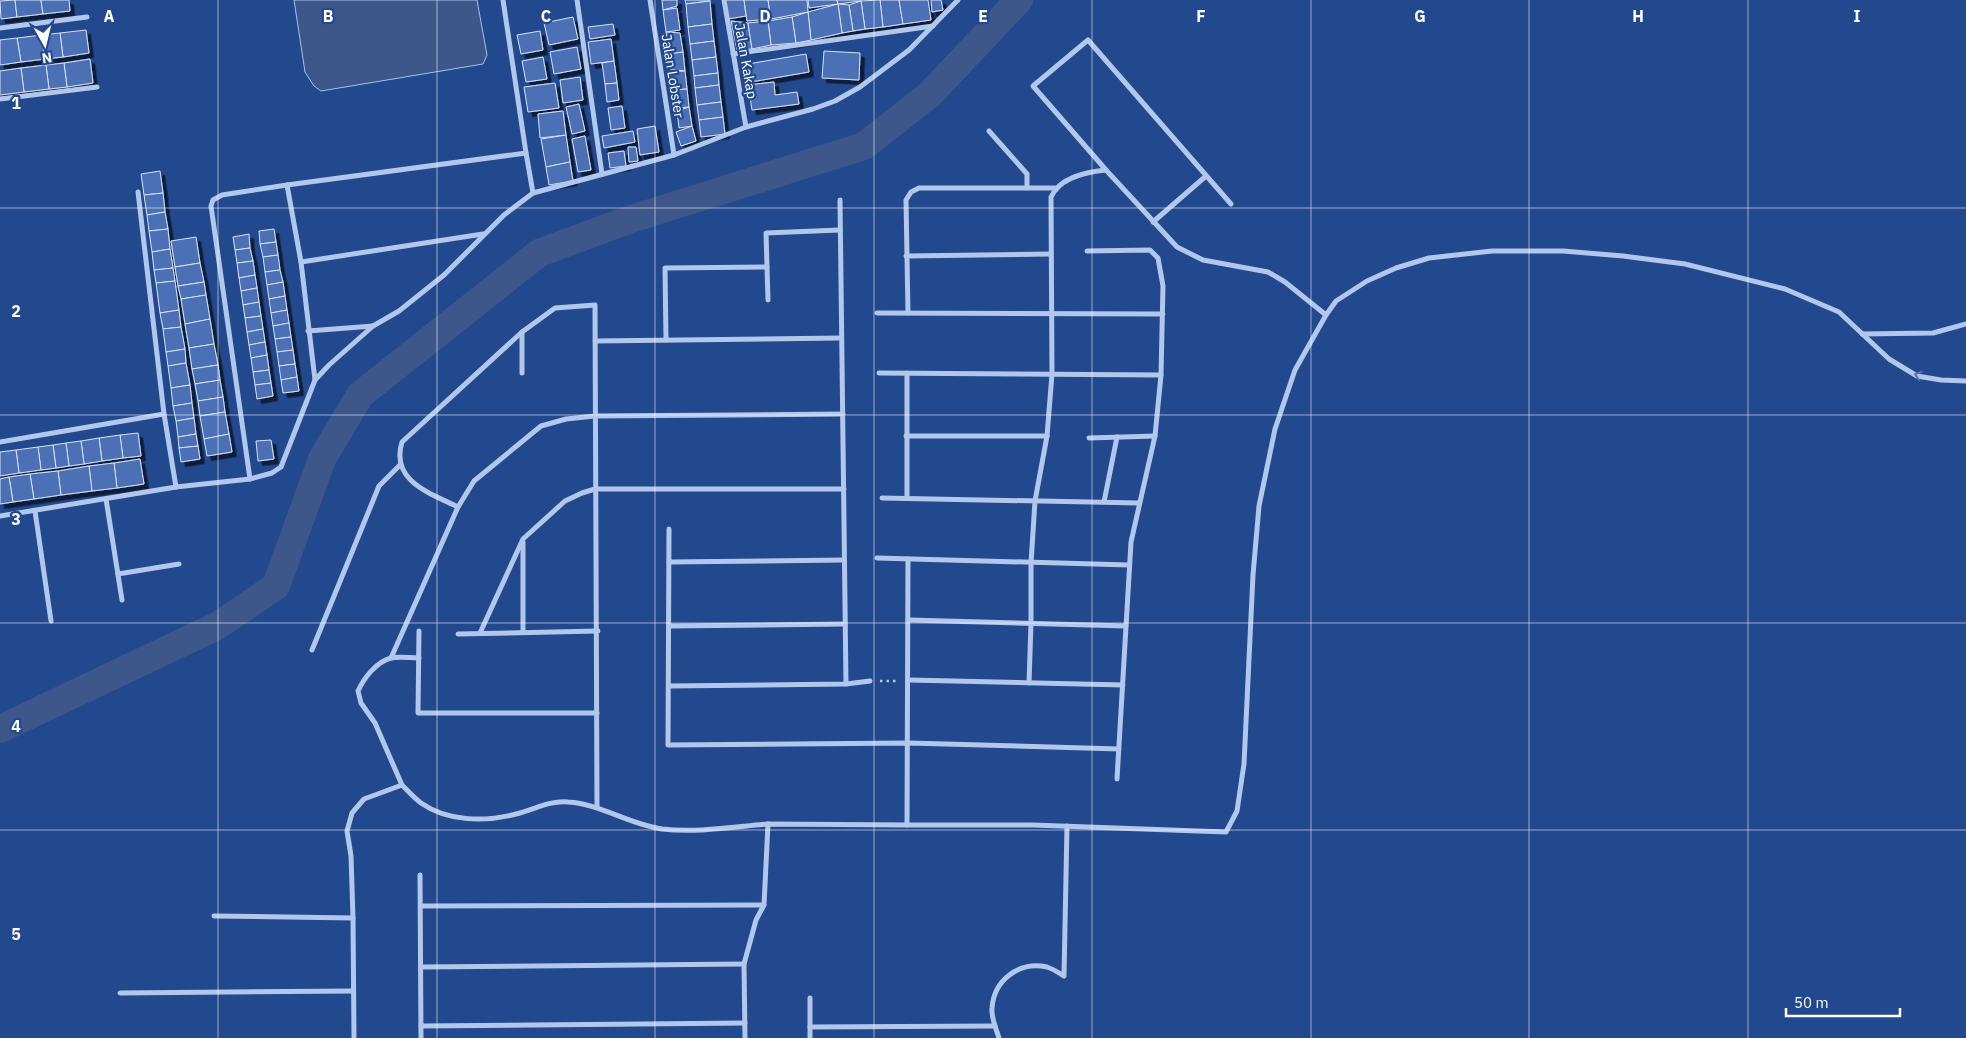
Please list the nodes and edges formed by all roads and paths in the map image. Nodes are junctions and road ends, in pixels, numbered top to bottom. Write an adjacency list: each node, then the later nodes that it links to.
1 (503, 0): 14 (street)
2 (578, 0): 17 (street)
3 (650, 0): 15 (street, Jalan Lobster)
4 (724, 0): 9 (street, Jalan Kakap)
5 (958, 0): 7 (street)
6 (87, 17): 8 (street)
7 (933, 26): 9 (street); 12 (street)
8 (0, 28)
9 (733, 54): 12 (street, Jalan Kakap)
10 (97, 87): 11 (street)
11 (0, 99)
12 (746, 127): 15 (street)
13 (989, 131): 20 (street)
14 (526, 153): 19 (street); 23 (street)
15 (674, 155): 17 (street)
16 (1106, 170): 18 (street); 21 (street); 26 (street)
17 (602, 174): 23 (street)
18 (1206, 176): 25 (street); 26 (street)
19 (287, 185): 32 (street); 65 (street)
20 (1027, 188): 21 (street); 31 (street)
21 (1055, 188): 30 (street)
22 (138, 192): 55 (street)
23 (533, 193): 28 (street)
24 (840, 200): 27 (street)
25 (1231, 204)
26 (1153, 222): 39 (street)
27 (840, 230): 33 (street); 45 (street)
28 (484, 234): 32 (street); 41 (street)
29 (1087, 251): 38 (street)
30 (1051, 254): 31 (street); 37 (street)
31 (906, 256): 36 (street)
32 (301, 262): 42 (street)
33 (767, 267): 34 (street); 46 (street)
34 (768, 300)
35 (877, 313): 36 (street)
36 (908, 313): 37 (street)
37 (1050, 314): 38 (street); 51 (street)
38 (1163, 314): 52 (street)
39 (1326, 315): 44 (street); 117 (street)
40 (1966, 324): 44 (street)
41 (373, 326): 42 (street); 53 (street)
42 (308, 331): 53 (street)
43 (522, 332): 47 (street); 48 (street); 64 (street)
44 (1861, 334): 54 (street, one-way to 44)
45 (841, 338): 46 (street); 56 (street)
46 (666, 340): 47 (street)
47 (595, 341): 57 (street)
48 (522, 372)
49 (880, 373): 50 (street)
50 (907, 373): 51 (street); 58 (street)
51 (1052, 374): 52 (street); 59 (street)
52 (1161, 375): 60 (street)
53 (315, 380): 65 (street)
54 (1966, 381)
55 (164, 414): 63 (street); 66 (street)
56 (843, 414): 57 (street); 68 (street)
57 (595, 416): 67 (street); 75 (street)
58 (906, 436): 59 (street); 70 (street)
59 (1048, 436): 72 (street)
60 (1155, 436): 61 (street); 74 (street)
61 (1117, 437): 62 (street); 73 (street)
62 (1089, 438)
63 (0, 442)
64 (400, 465): 75 (street); 100 (street)
65 (250, 479): 66 (street)
66 (176, 487): 71 (street)
67 (595, 489): 68 (street); 79 (street); 96 (street)
68 (844, 489): 82 (street)
69 (882, 498): 70 (street)
70 (908, 498): 72 (street)
71 (106, 499): 76 (street); 87 (street)
72 (1035, 501): 73 (street); 84 (street)
73 (1104, 502): 74 (street)
74 (1139, 503): 86 (street)
75 (458, 507): 101 (street)
76 (35, 511): 77 (street); 90 (street)
77 (0, 516)
78 (669, 529): 83 (street)
79 (522, 539): 97 (street); 99 (street)
80 (877, 558): 81 (street)
81 (908, 559): 84 (street); 89 (street)
82 (844, 560): 83 (street); 92 (street)
83 (669, 562): 93 (street)
84 (1031, 562): 86 (street); 91 (street)
85 (180, 564): 87 (street)
86 (1129, 566): 94 (street)
87 (118, 574): 88 (street)
88 (122, 600)
89 (909, 620): 91 (street); 103 (street)
90 (51, 621)
91 (1032, 623): 94 (street); 105 (street)
92 (845, 624): 93 (street); 106 (street)
93 (669, 626): 108 (street)
94 (1126, 626): 107 (street)
95 (419, 631): 102 (street)
96 (598, 631): 97 (street); 109 (street)
97 (523, 632): 99 (street)
98 (458, 634): 99 (street)
99 (480, 634)
100 (312, 650)
101 (391, 658): 102 (street); 113 (street)
102 (419, 658): 109 (street)
103 (909, 680): 104 (path); 105 (street); 110 (street)
104 (870, 681): 106 (street)
105 (1029, 683): 107 (street)
106 (846, 684): 108 (street)
107 (1123, 685): 111 (street)
108 (669, 686): 110 (street)
109 (597, 713): 114 (street)
110 (909, 743): 111 (street); 116 (street)
111 (1119, 749): 112 (street)
112 (1117, 779)
113 (402, 785): 114 (street); 122 (street)
114 (597, 807): 115 (street)
115 (768, 824): 116 (street); 119 (street)
116 (907, 825): 117 (street)
117 (1067, 826): 130 (street)
118 (420, 875): 120 (street)
119 (764, 905): 120 (street); 123 (street)
120 (421, 906): 124 (street)
121 (214, 916): 122 (street)
122 (353, 918): 125 (street)
123 (744, 964): 124 (street); 128 (street)
124 (421, 968): 129 (street)
125 (354, 991): 126 (street); 132 (street)
126 (120, 993)
127 (810, 998): 131 (street)
128 (745, 1023): 129 (street); 134 (street)
129 (421, 1026): 133 (street)
130 (995, 1026): 131 (street); 136 (street)
131 (810, 1027): 135 (street)
132 (354, 1038)
133 (420, 1038)
134 (745, 1038)
135 (810, 1038)
136 (999, 1038)

